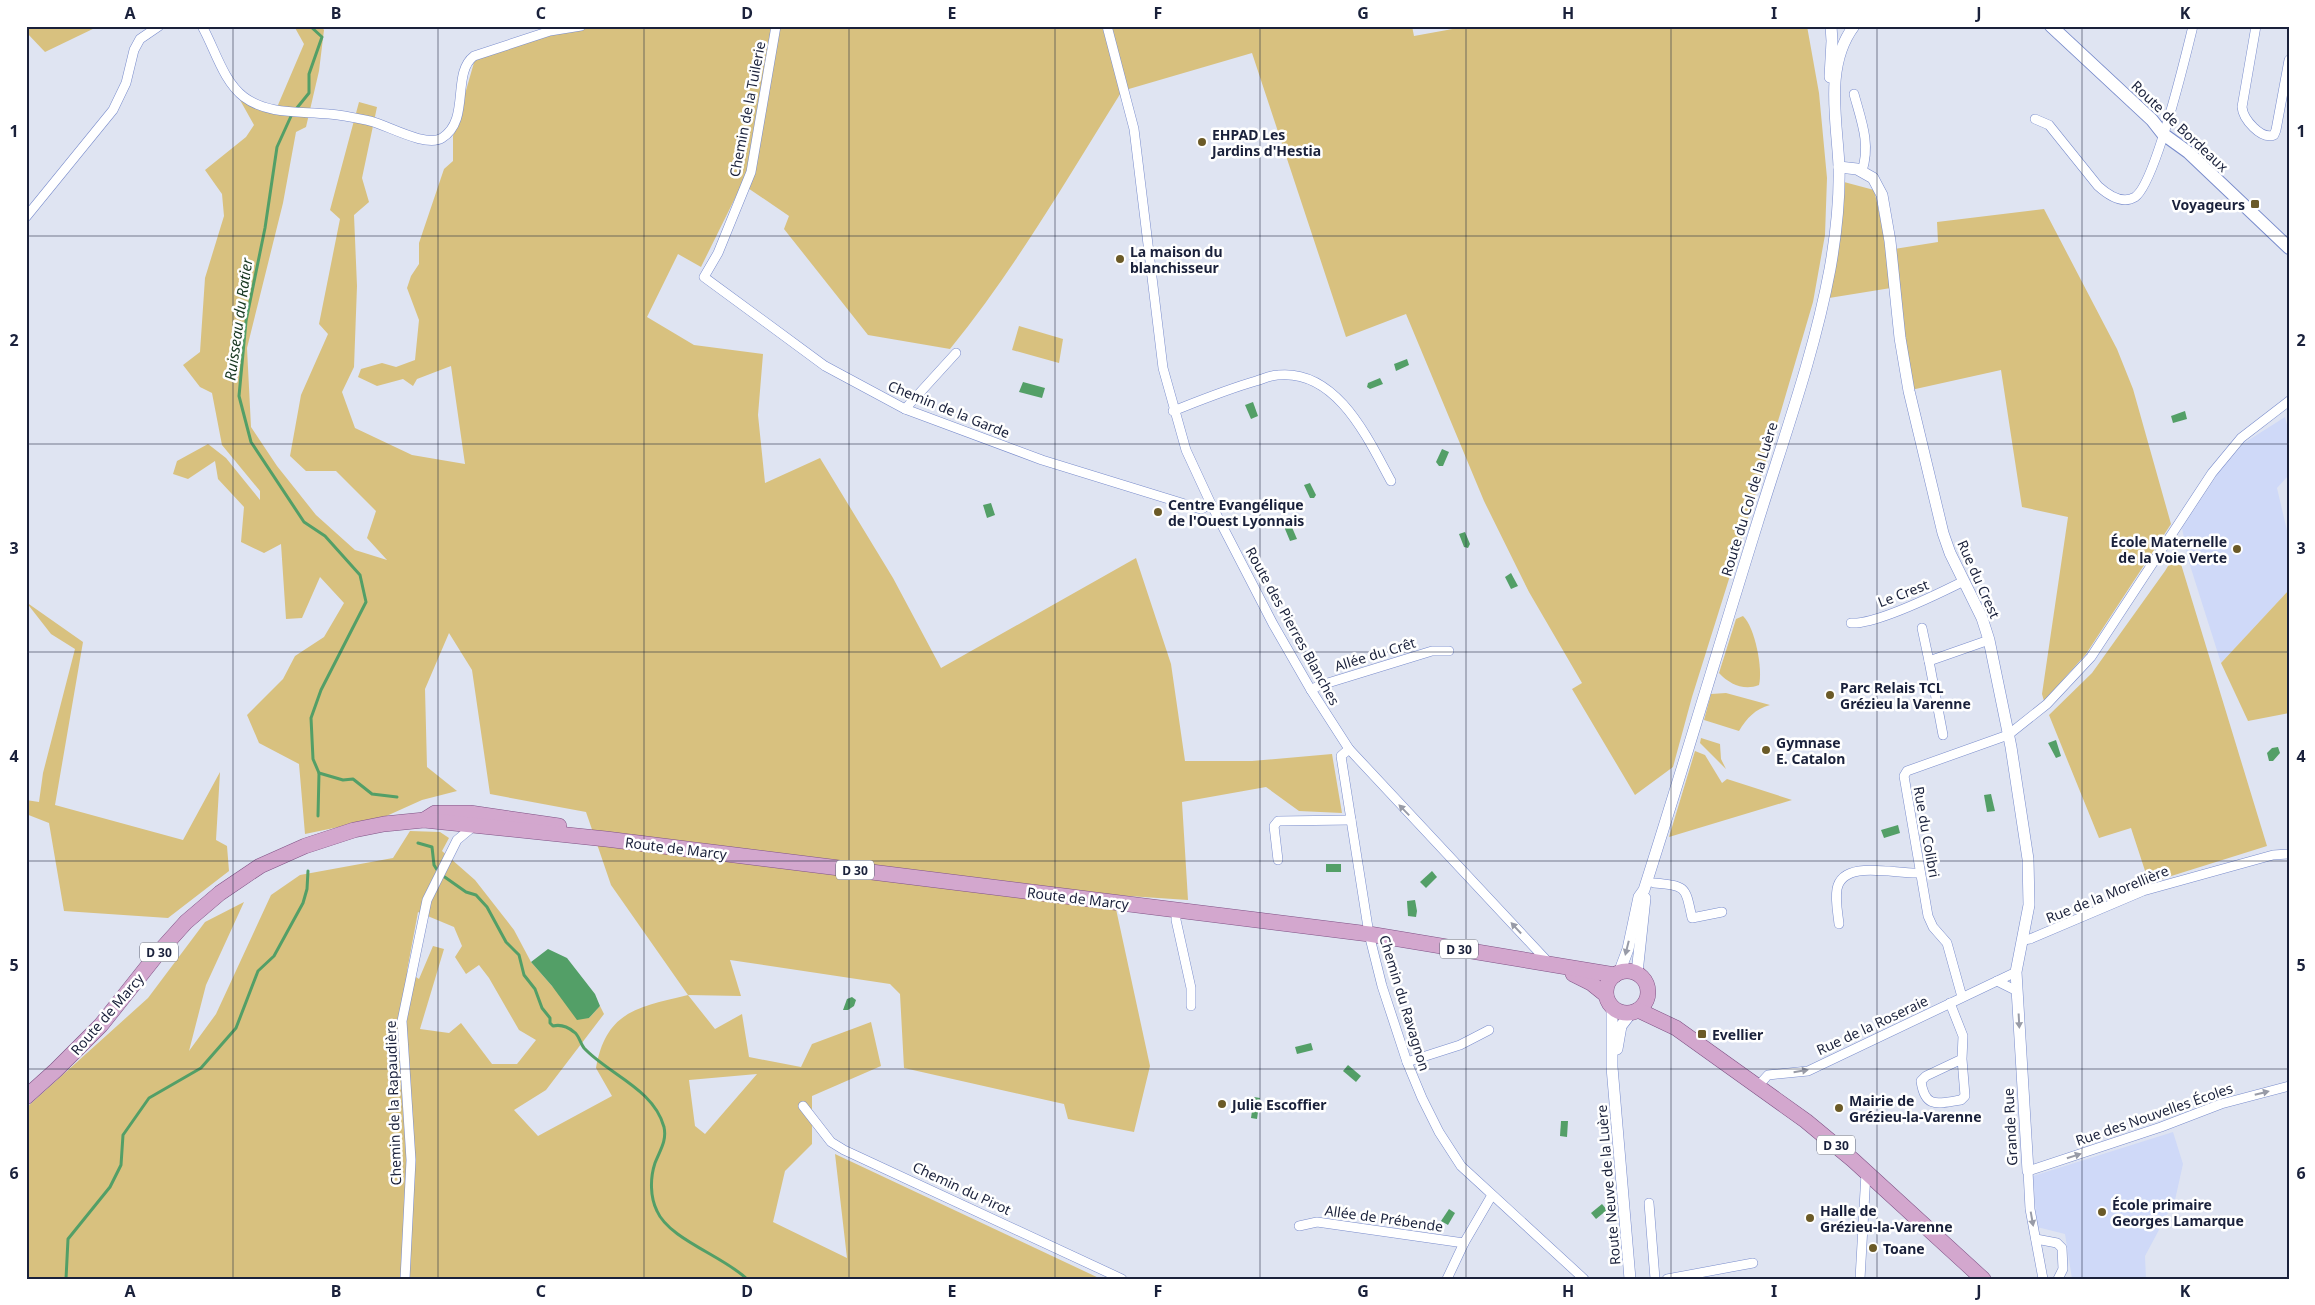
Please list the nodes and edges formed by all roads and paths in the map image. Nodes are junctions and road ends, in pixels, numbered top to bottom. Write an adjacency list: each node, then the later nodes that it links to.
1 (159, 26): 18 (street)
2 (202, 26): 3 (street)
3 (581, 26)
4 (776, 26): 20 (street, Chemin de la Tuilerie)
5 (1107, 26): 24 (street, Route des Pierres Blanches)
6 (1831, 26): 13 (street, Route du Col de la Luère)
7 (1854, 26): 13 (street, Route du Col de la Luère)
8 (2051, 26): 15 (main road, Route de Bordeaux)
9 (2193, 26): 15 (street)
10 (2256, 26): 11 (street)
11 (2289, 60)
12 (1854, 94): 17 (street)
13 (1835, 110): 16 (street, Route du Col de la Luère)
14 (2035, 119): 15 (street)
15 (2163, 134): 19 (main road, Route de Bordeaux)
16 (1839, 167): 17 (street); 47 (street, Route du Col de la Luère)
17 (1862, 171): 27 (street, Rue du Crest)
18 (26, 217)
19 (2289, 248)
20 (704, 276): 23 (street, Chemin de la Garde)
21 (956, 353): 23 (street)
22 (2289, 401): 35 (street)
23 (905, 409): 26 (street, Chemin de la Garde)
24 (1174, 411): 25 (street); 26 (street, Route des Pierres Blanches)
25 (1391, 481)
26 (1211, 504): 33 (street, Route des Pierres Blanches)
27 (1964, 581): 28 (street, Le Crest); 30 (street, Rue du Crest)
28 (1850, 623)
29 (1922, 628): 32 (street)
30 (1989, 640): 32 (street); 35 (street, Rue du Crest)
31 (1449, 651): 33 (street, Allée du Crêt)
32 (1929, 661): 34 (street)
33 (1311, 690): 36 (street, Route des Pierres Blanches)
34 (1943, 735)
35 (2008, 735): 46 (street, Rue du Colibri); 52 (street, Rue du Crest)
36 (1349, 749): 39 (street, Chemin du Ravagnon); 53 (street, Route des Pierres Blanches, one-way to 36)
37 (424, 820): 38 (main road, Route de Marcy / D 30); 40 (main road, Route de Marcy / D 30); 72 (main road, Route de Marcy / D 30)
38 (523, 820): 40 (street, Route de Marcy); 42 (main road, Route de Marcy / D 30)
39 (1351, 820): 45 (street); 51 (street, Chemin du Ravagnon)
40 (454, 824): 41 (main road, Route de Marcy / D 30); 43 (street)
41 (476, 825): 42 (main road, Route de Marcy / D 30); 43 (street, Chemin de la Rapaudière)
42 (606, 839): 48 (main road, Route de Marcy / D 30)
43 (457, 840): 82 (street, Chemin de la Rapaudière)
44 (2289, 854): 52 (street, Rue de la Morellière)
45 (1278, 860)
46 (1920, 873): 50 (street); 60 (street, Rue du Colibri)
47 (1649, 887): 49 (street); 55 (street, Route du Col de la Luère); 56 (street, Route du Col de la Luère, one-way to 56)
48 (1176, 911): 51 (main road, Route de Marcy / D 30); 63 (street)
49 (1722, 912)
50 (1839, 924)
51 (1369, 934): 53 (main road, Route de Marcy / D 30); 68 (street, Chemin du Ravagnon)
52 (2023, 940): 54 (street, Rue du Crest)
53 (1549, 964): 56 (main road, Route de Marcy / D 30); 61 (main road, Route de Marcy / D 30)
54 (2016, 972): 57 (street, Rue de la Roseraie); 58 (street, Grande Rue)
55 (1637, 973): 56 (main road); 59 (main road)
56 (1617, 974): 61 (main road)
57 (1997, 981): 58 (street); 60 (street, Rue de la Roseraie)
58 (2017, 991): 74 (street, Grande Rue, one-way to 74)
59 (1648, 997): 64 (main road); 65 (main road, D 30)
60 (1962, 997): 62 (street, Rue de la Roseraie)
61 (1609, 1000): 64 (main road); 71 (street, Route Neuve de la Luère)
62 (1950, 1003): 67 (street); 69 (street, Rue de la Roseraie, one-way to 62)
63 (1191, 1006)
64 (1635, 1011): 65 (main road, D 30); 71 (street, Route Neuve de la Luère)
65 (1676, 1028): 69 (main road, D 30)
66 (1489, 1030): 68 (street)
67 (1962, 1059): 67 (street)
68 (1407, 1062): 76 (street, Chemin du Ravagnon)
69 (1758, 1086): 75 (main road, D 30)
70 (2289, 1086): 74 (street, Rue des Nouvelles Écoles, one-way to 70)
71 (1615, 1089): 86 (street, Route Neuve de la Luère)
72 (26, 1097)
73 (802, 1106): 83 (street, Chemin du Pirot)
74 (2028, 1171): 79 (street, Grande Rue, one-way to 79)
75 (1866, 1173): 89 (street); 90 (main road, D 30)
76 (1492, 1195): 80 (street); 85 (street, Chemin du Ravagnon)
77 (1649, 1203): 87 (street)
78 (1299, 1226): 80 (street, Allée de Prébende)
79 (2036, 1239): 91 (street, Grande Rue); 92 (street)
80 (1464, 1243): 84 (street)
81 (1754, 1262): 88 (street)
82 (405, 1279)
83 (1122, 1279)
84 (1447, 1279)
85 (1584, 1279)
86 (1630, 1279)
87 (1655, 1279)
88 (1667, 1279)
89 (1860, 1279)
90 (1983, 1279)
91 (2042, 1279)
92 (2058, 1279)

